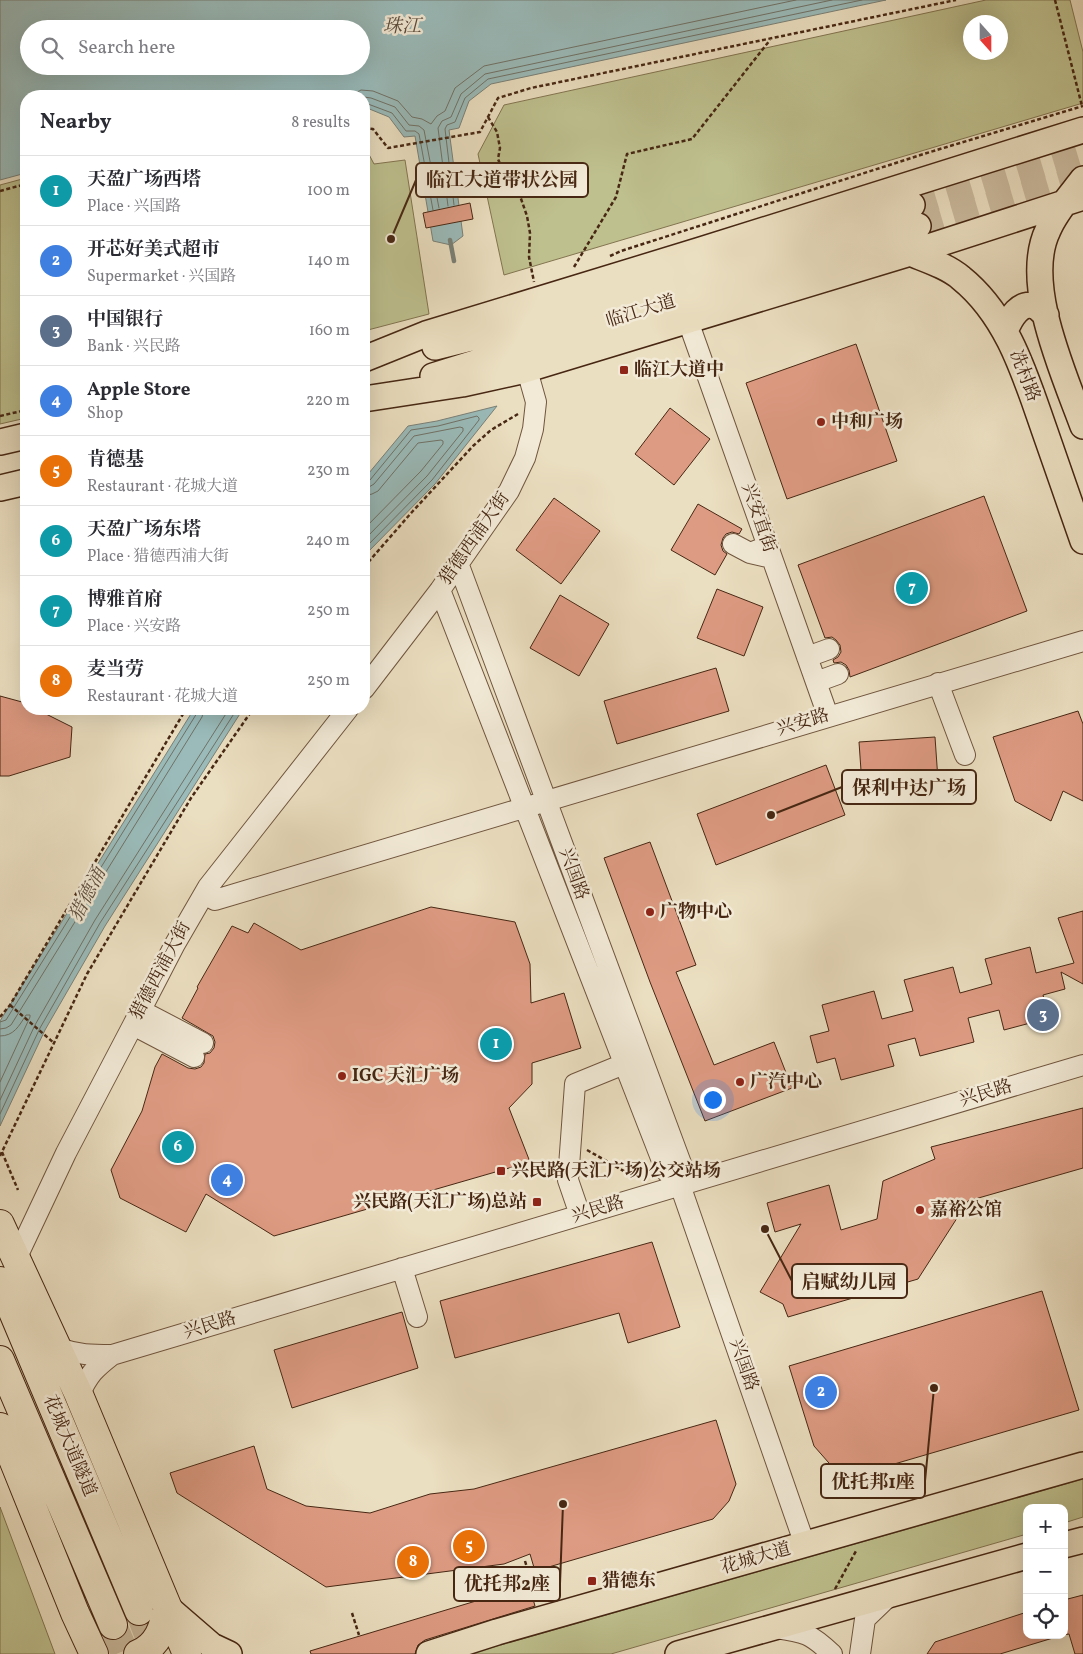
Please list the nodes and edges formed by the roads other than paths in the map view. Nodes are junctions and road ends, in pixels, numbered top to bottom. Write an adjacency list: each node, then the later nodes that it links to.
1 (1082, 119): 5 (main road)
2 (1083, 149): 5 (main road)
3 (1083, 178): 4 (main road); 6 (main road)
4 (1074, 200): 6 (main road); 8 (main road)
5 (913, 205): 11 (main road, 临江大道); 13 (main road, 临江大道)
6 (968, 234): 7 (main road)
7 (910, 253): 9 (main road); 10 (main road, 冼村路)
8 (1046, 315): 10 (main road); 15 (main road)
9 (688, 320): 12 (main road); 25 (street, 兴安直街)
10 (1006, 331): 20 (main road, 冼村路)
11 (370, 359)
12 (527, 370): 14 (main road); 21 (street, 猎德西浦大街)
13 (370, 396)
14 (370, 397)
15 (1083, 426)
16 (20, 437): 17 (main road)
17 (0, 442)
18 (20, 483): 19 (main road)
19 (0, 488)
20 (1083, 541)
21 (458, 563): 22 (street, 猎德西浦大街); 33 (street, 兴国路)
22 (440, 590): 27 (street, 猎德西浦大街); 34 (street, 兴国路)
23 (1083, 641): 29 (street, 兴安路)
24 (829, 649): 25 (street)
25 (807, 656): 28 (street, 兴安直街)
26 (838, 674): 28 (street)
27 (370, 680)
28 (816, 682): 31 (street, 兴安直街)
29 (938, 684): 31 (street, 兴安路); 32 (street)
30 (343, 715): 35 (street, 猎德西浦大街)
31 (828, 716): 33 (street, 兴安路)
32 (965, 756)
33 (547, 801): 34 (street, 兴安路); 40 (street, 兴国路)
34 (525, 809): 35 (street, 兴安路); 38 (street, 兴国路)
35 (204, 894): 36 (street, 猎德西浦大街)
36 (136, 1017): 37 (street); 43 (street, 猎德西浦大街)
37 (198, 1050)
38 (624, 1064): 40 (street, 兴国路); 41 (street)
39 (1083, 1065): 40 (street, 兴民路)
40 (680, 1185): 41 (street, 兴民路); 55 (street, 兴国路)
41 (580, 1215): 44 (street, 兴民路)
42 (0, 1224): 43 (highway)
43 (16, 1259): 47 (highway)
44 (402, 1268): 46 (street); 48 (street, 兴民路)
45 (0, 1281): 59 (highway, 花城大道隧道)
46 (417, 1317)
47 (58, 1348): 48 (street, 兴民路); 50 (highway)
48 (112, 1355): 50 (street, 兴民路)
49 (0, 1360): 60 (highway, 花城大道隧道)
50 (79, 1396): 58 (highway)
51 (0, 1427): 62 (highway)
52 (1083, 1466): 55 (main road, 花城大道)
53 (1083, 1540): 54 (main road)
54 (1068, 1544)
55 (805, 1545): 67 (main road, 花城大道)
56 (1023, 1557): 57 (main road)
57 (890, 1594): 61 (main road); 70 (street)
58 (168, 1608): 64 (highway); 65 (highway); 66 (main road)
59 (138, 1611)
60 (113, 1625)
61 (772, 1628): 68 (main road); 69 (street)
62 (88, 1650): 63 (highway)
63 (116, 1654)
64 (138, 1654)
65 (187, 1654)
66 (229, 1654)
67 (429, 1654)
68 (678, 1654)
69 (832, 1654)
70 (860, 1654)

